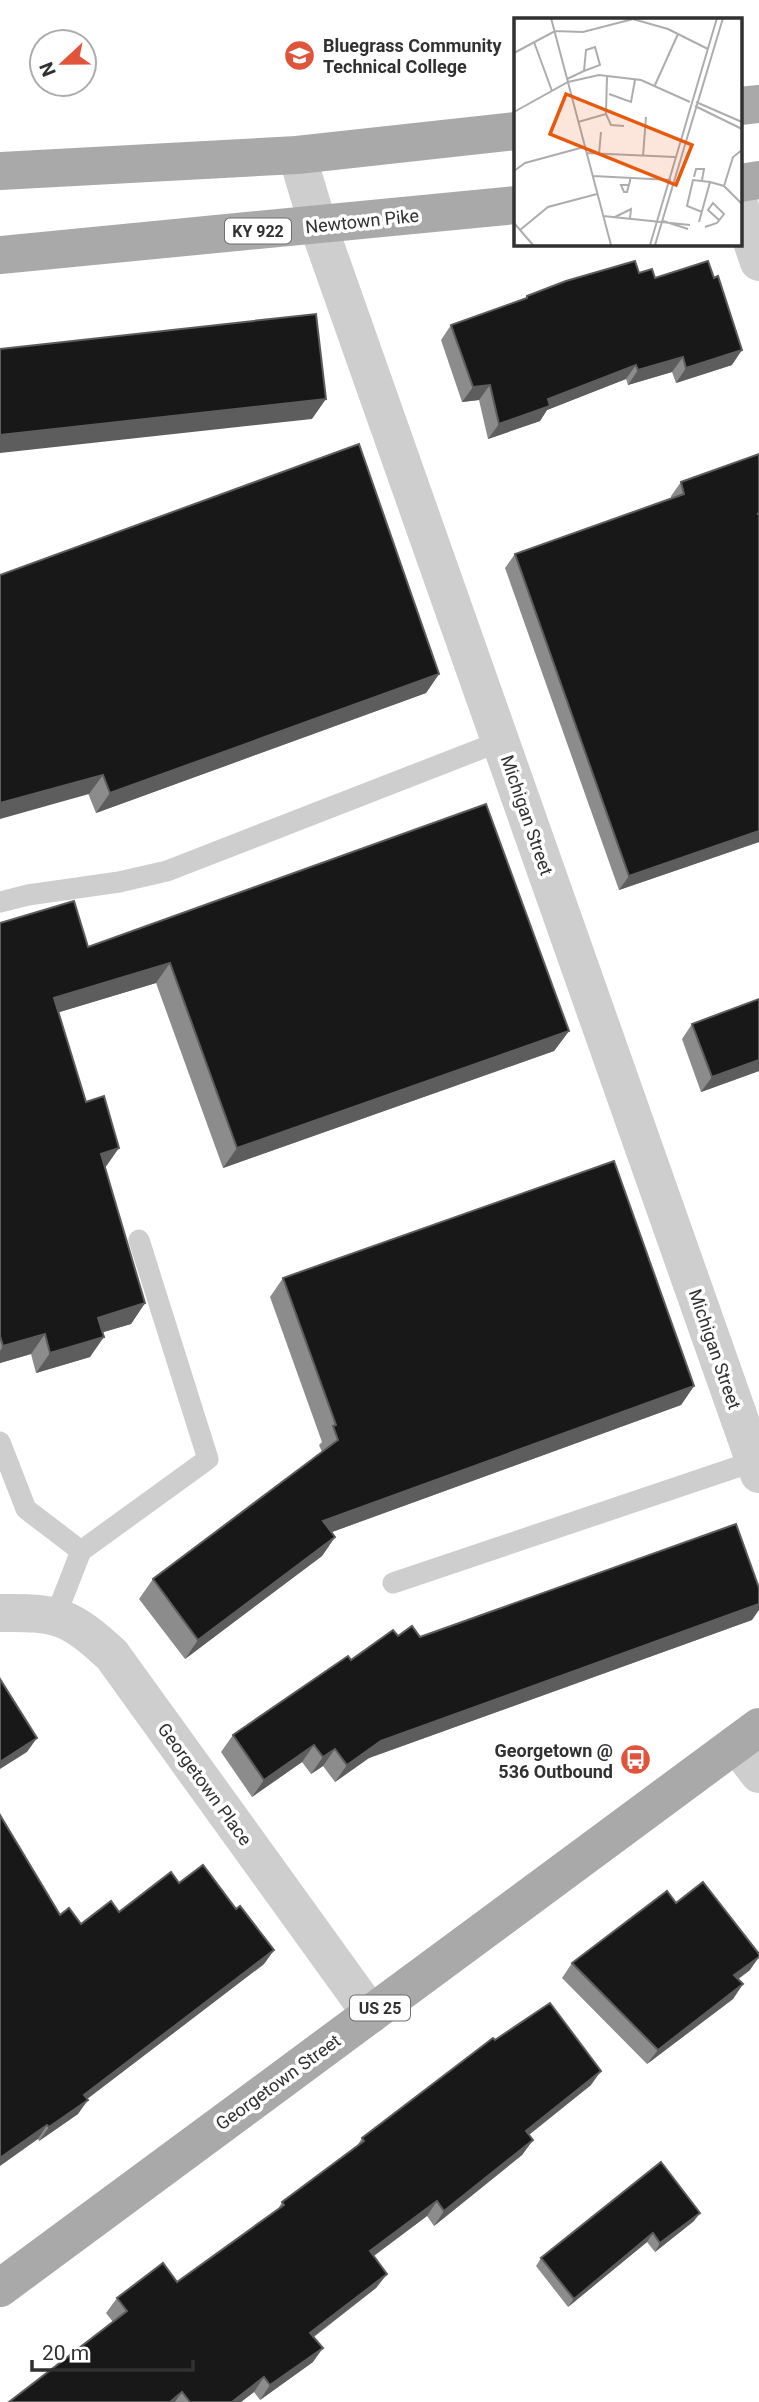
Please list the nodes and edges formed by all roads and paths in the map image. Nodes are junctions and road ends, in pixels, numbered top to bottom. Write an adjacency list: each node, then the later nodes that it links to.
1 (514, 131): 2 (main road)
2 (297, 155): 3 (main road); 6 (street, Michigan Street)
3 (0, 171)
4 (514, 205): 6 (main road, Newtown Pike / KY 922)
5 (742, 213): 8 (street)
6 (318, 225): 7 (main road, Newtown Pike / KY 922); 9 (street, Michigan Street)
7 (0, 255)
8 (759, 262)
9 (501, 741): 10 (lane); 13 (street, Michigan Street)
10 (0, 902)
11 (139, 1240): 14 (lane)
12 (0, 1442): 14 (lane)
13 (757, 1468): 15 (lane)
14 (82, 1551): 17 (lane)
15 (393, 1583)
16 (0, 1614): 17 (street, Georgetown Place)
17 (56, 1615): 20 (street, Georgetown Place)
18 (748, 1735): 19 (street); 20 (main road, Georgetown Street / US 25)
19 (759, 1774)
20 (370, 2014): 21 (main road, Georgetown Street / US 25)
21 (0, 2288)

